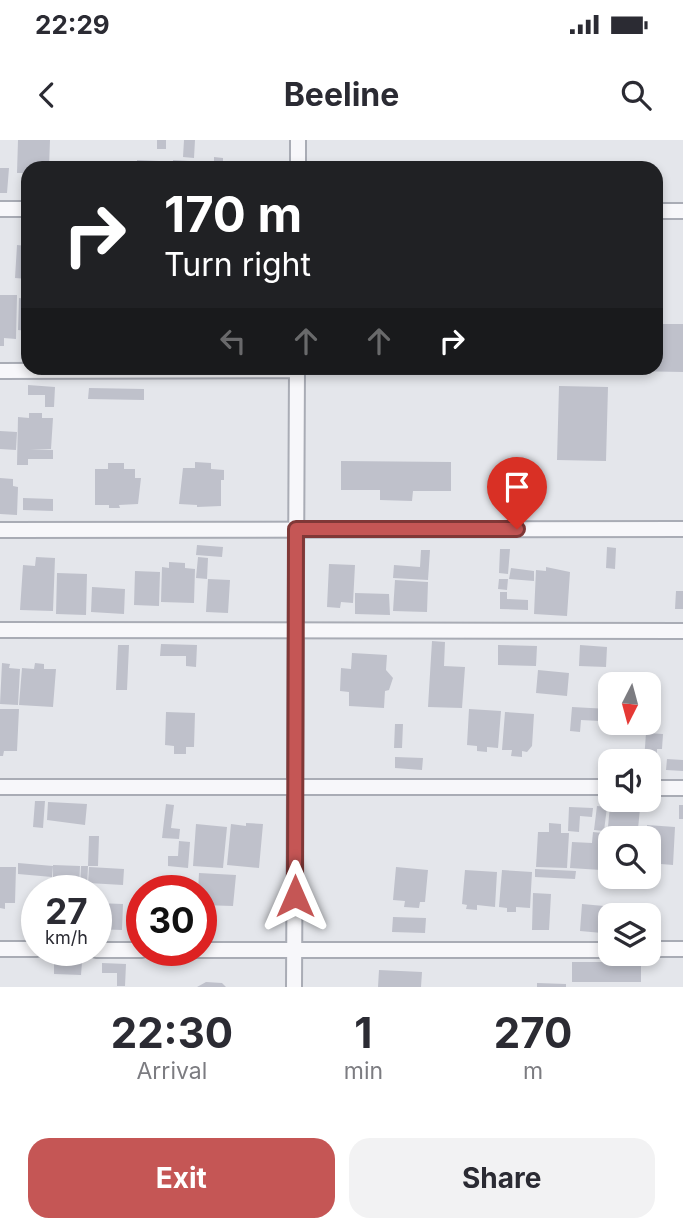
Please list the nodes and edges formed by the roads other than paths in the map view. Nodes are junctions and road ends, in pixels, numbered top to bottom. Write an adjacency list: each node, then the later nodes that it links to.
1 (298, 140): 2 (street)
2 (298, 161)
3 (0, 209): 4 (street)
4 (21, 209)
5 (663, 211): 6 (street)
6 (683, 211)
7 (0, 371): 8 (street)
8 (21, 371)
9 (297, 375): 10 (street)
10 (296, 529): 11 (street); 12 (street); 14 (street)
11 (683, 529)
12 (0, 530)
13 (0, 630): 14 (street)
14 (296, 631): 15 (street); 16 (street)
15 (683, 631)
16 (295, 786): 17 (street); 18 (street); 27 (street)
17 (0, 787)
18 (598, 788)
19 (661, 788): 20 (street)
20 (683, 788)
21 (0, 949): 22 (street)
22 (21, 949)
23 (683, 949): 26 (street)
24 (217, 950): 27 (street)
25 (598, 950): 27 (street)
26 (661, 950)
27 (294, 951): 28 (street)
28 (294, 987)

